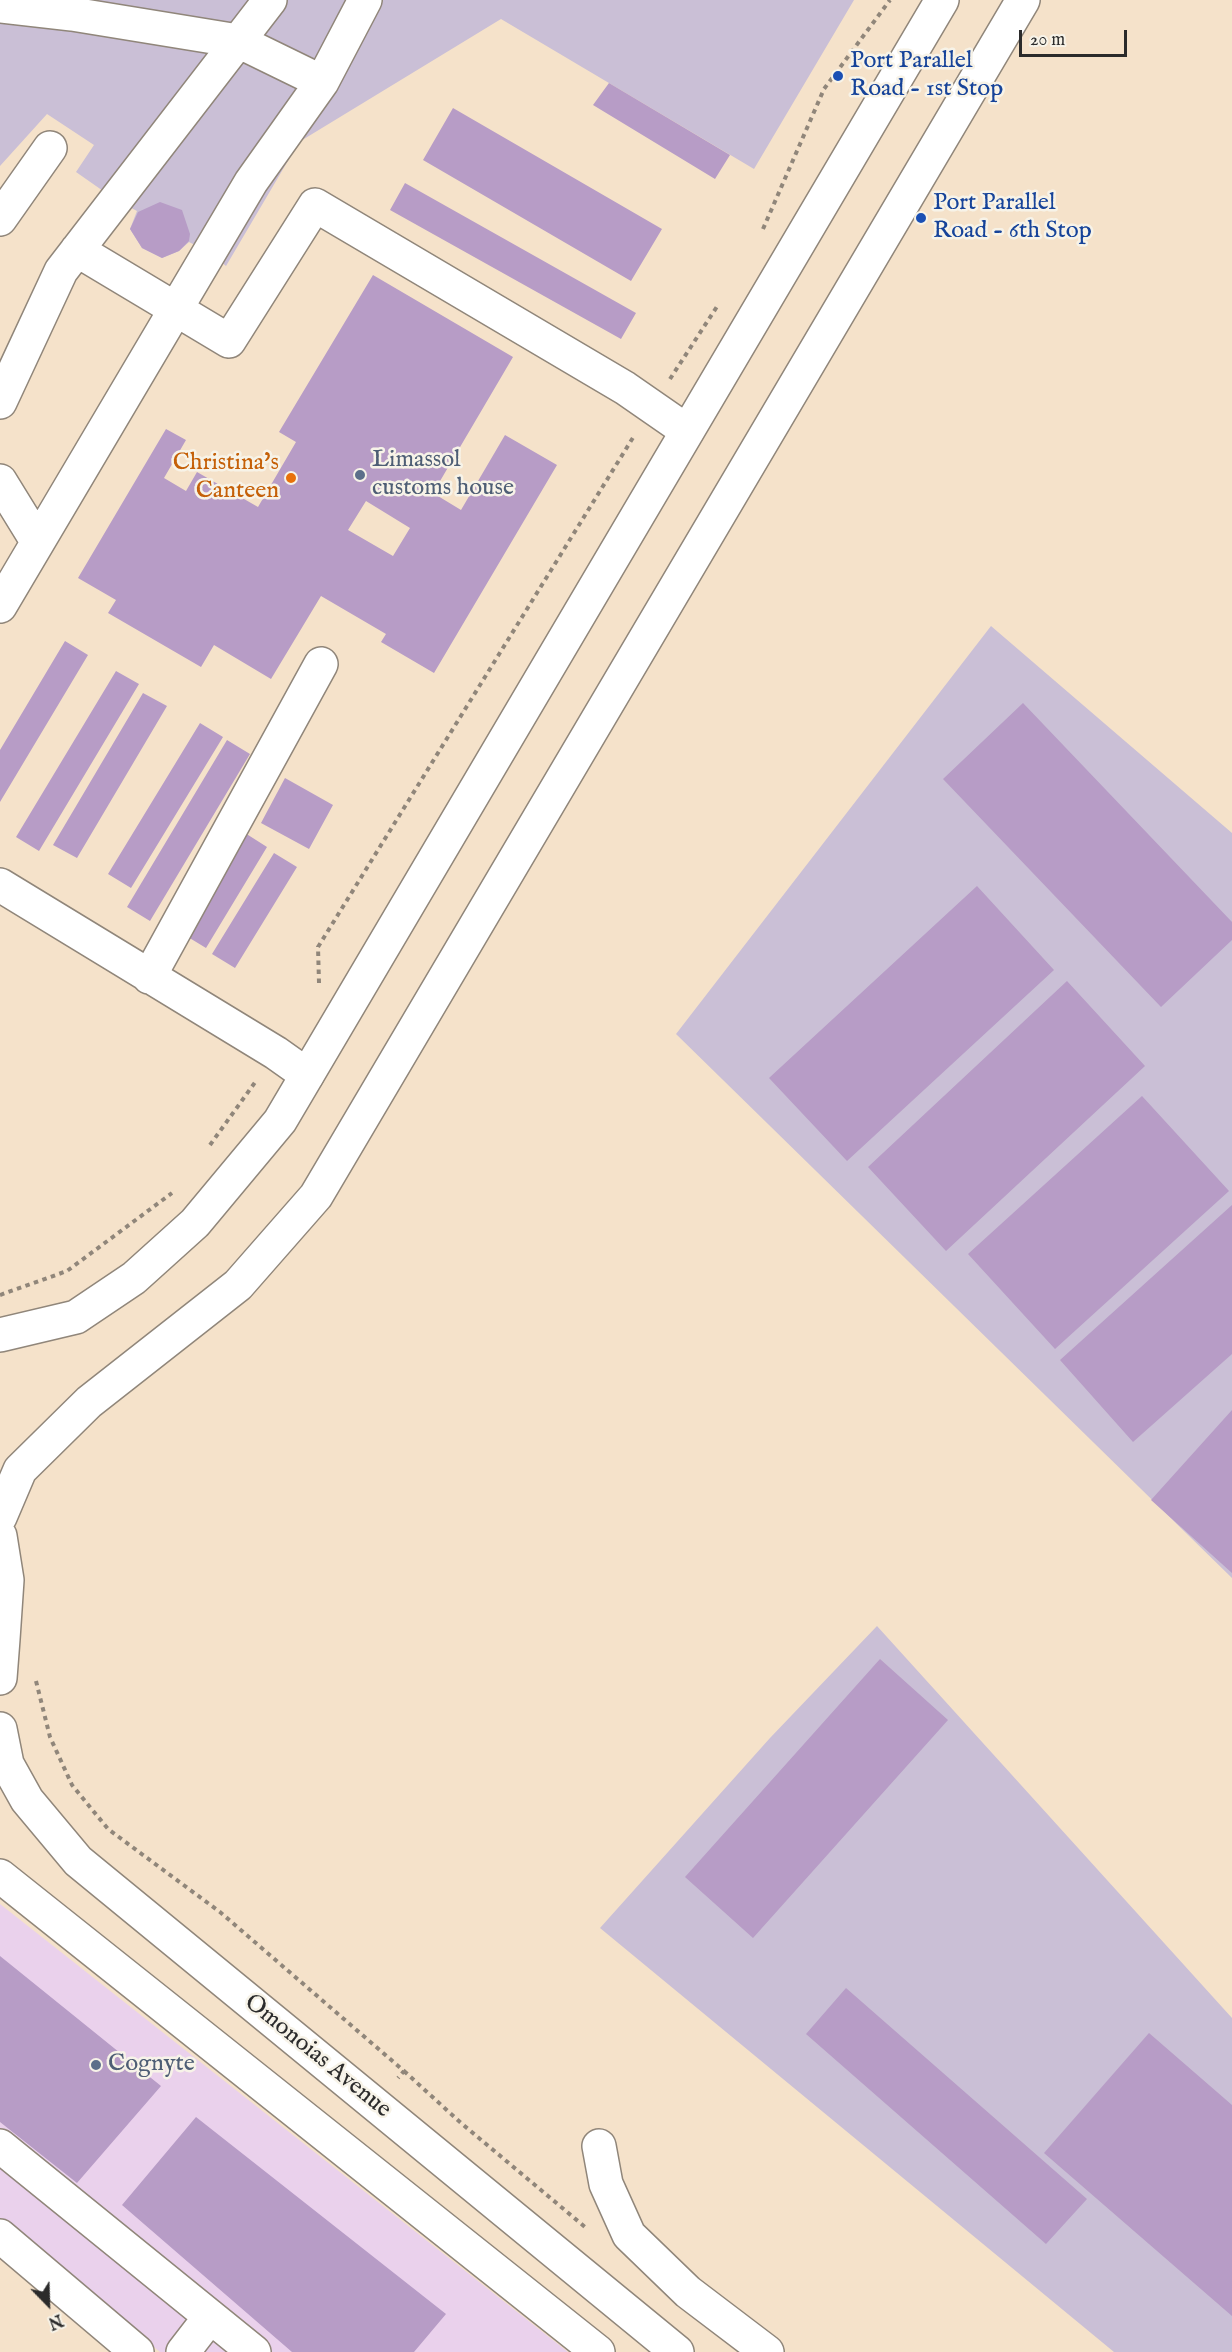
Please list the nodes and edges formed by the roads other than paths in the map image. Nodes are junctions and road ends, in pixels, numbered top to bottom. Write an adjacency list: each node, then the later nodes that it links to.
1 (270, 0): 6 (main road)
2 (365, 0): 7 (main road)
3 (942, 0): 13 (main road)
4 (1023, 0): 22 (main road)
5 (0, 6): 6 (main road)
6 (238, 42): 7 (main road); 10 (main road)
7 (322, 82): 11 (main road)
8 (50, 148): 9 (main road)
9 (0, 219)
10 (77, 250): 11 (main road); 12 (main road)
11 (176, 309): 13 (main road); 15 (main road)
12 (0, 402)
13 (687, 431): 20 (main road)
14 (0, 481): 15 (main road)
15 (37, 541): 16 (main road)
16 (0, 606)
17 (321, 664): 19 (main road)
18 (0, 885): 19 (main road)
19 (149, 977): 20 (main road)
20 (307, 1076): 21 (main road)
21 (0, 1335)
22 (0, 1517)
23 (0, 1536): 24 (main road)
24 (2, 1644): 25 (main road)
25 (0, 1678)
26 (0, 1729): 36 (main road, Omonoias Avenue)
27 (0, 1876): 35 (main road)
28 (0, 2146): 31 (main road)
29 (599, 2146): 37 (main road)
30 (0, 2236): 32 (main road)
31 (210, 2317): 33 (main road); 34 (main road)
32 (136, 2352)
33 (183, 2352)
34 (254, 2352)
35 (598, 2352)
36 (677, 2352)
37 (767, 2352)

